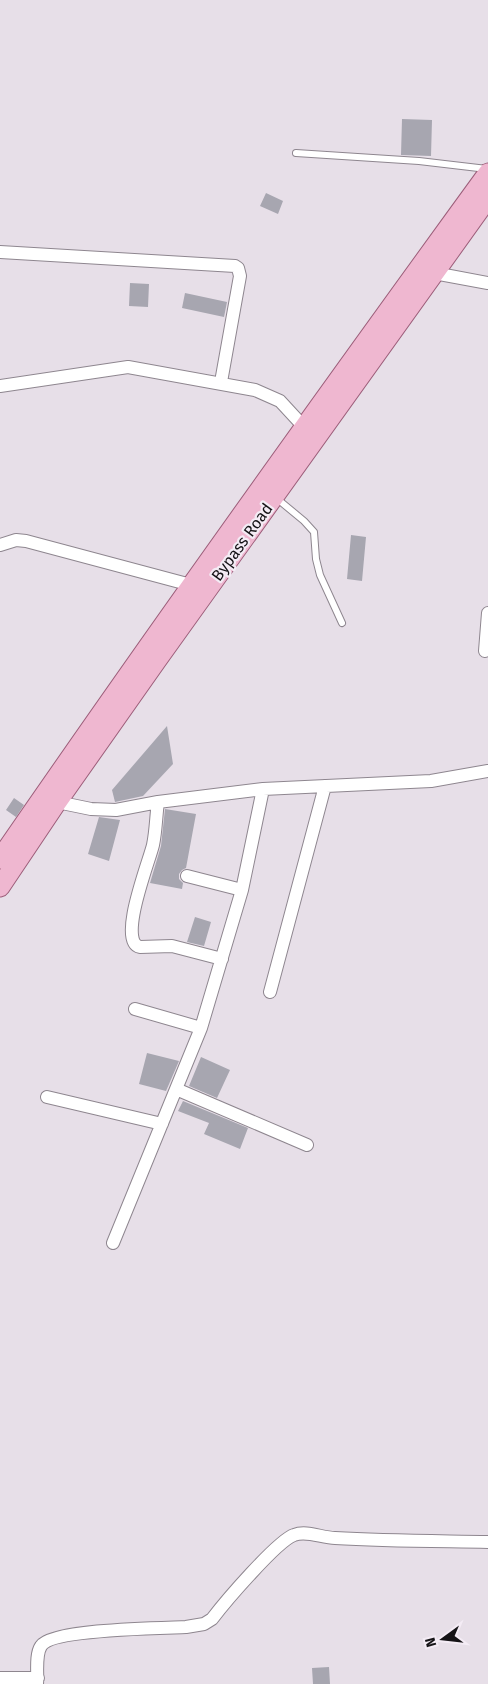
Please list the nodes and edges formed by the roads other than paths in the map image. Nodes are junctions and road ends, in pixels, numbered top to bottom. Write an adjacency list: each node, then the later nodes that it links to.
1 (296, 153): 2 (lane)
2 (488, 169)
3 (488, 173): 10 (main road, Bypass Road)
4 (488, 198): 6 (main road, Bypass Road)
5 (0, 252): 8 (street)
6 (434, 273): 7 (street); 11 (main road, Bypass Road)
7 (488, 283)
8 (221, 382): 9 (street); 10 (street)
9 (0, 386)
10 (304, 427): 13 (main road, Bypass Road)
11 (274, 497): 15 (lane); 20 (main road, Bypass Road)
12 (0, 546): 13 (street)
13 (192, 585): 22 (main road, Bypass Road)
14 (488, 612): 16 (street)
15 (342, 623)
16 (485, 651)
17 (488, 771): 18 (street)
18 (324, 786): 19 (street); 27 (street)
19 (263, 789): 21 (street); 25 (street)
20 (57, 802): 21 (street); 24 (main road, Bypass Road)
21 (158, 802): 26 (street)
22 (0, 859)
23 (187, 876): 25 (street)
24 (0, 887)
25 (242, 890): 26 (street)
26 (222, 959): 29 (street)
27 (270, 992)
28 (135, 1009): 29 (street)
29 (201, 1028): 30 (street)
30 (176, 1089): 32 (street); 33 (street)
31 (47, 1098): 32 (street)
32 (162, 1124): 34 (street)
33 (307, 1145)
34 (113, 1243)
35 (488, 1542): 37 (street)
36 (0, 1678): 37 (street)
37 (38, 1681)

